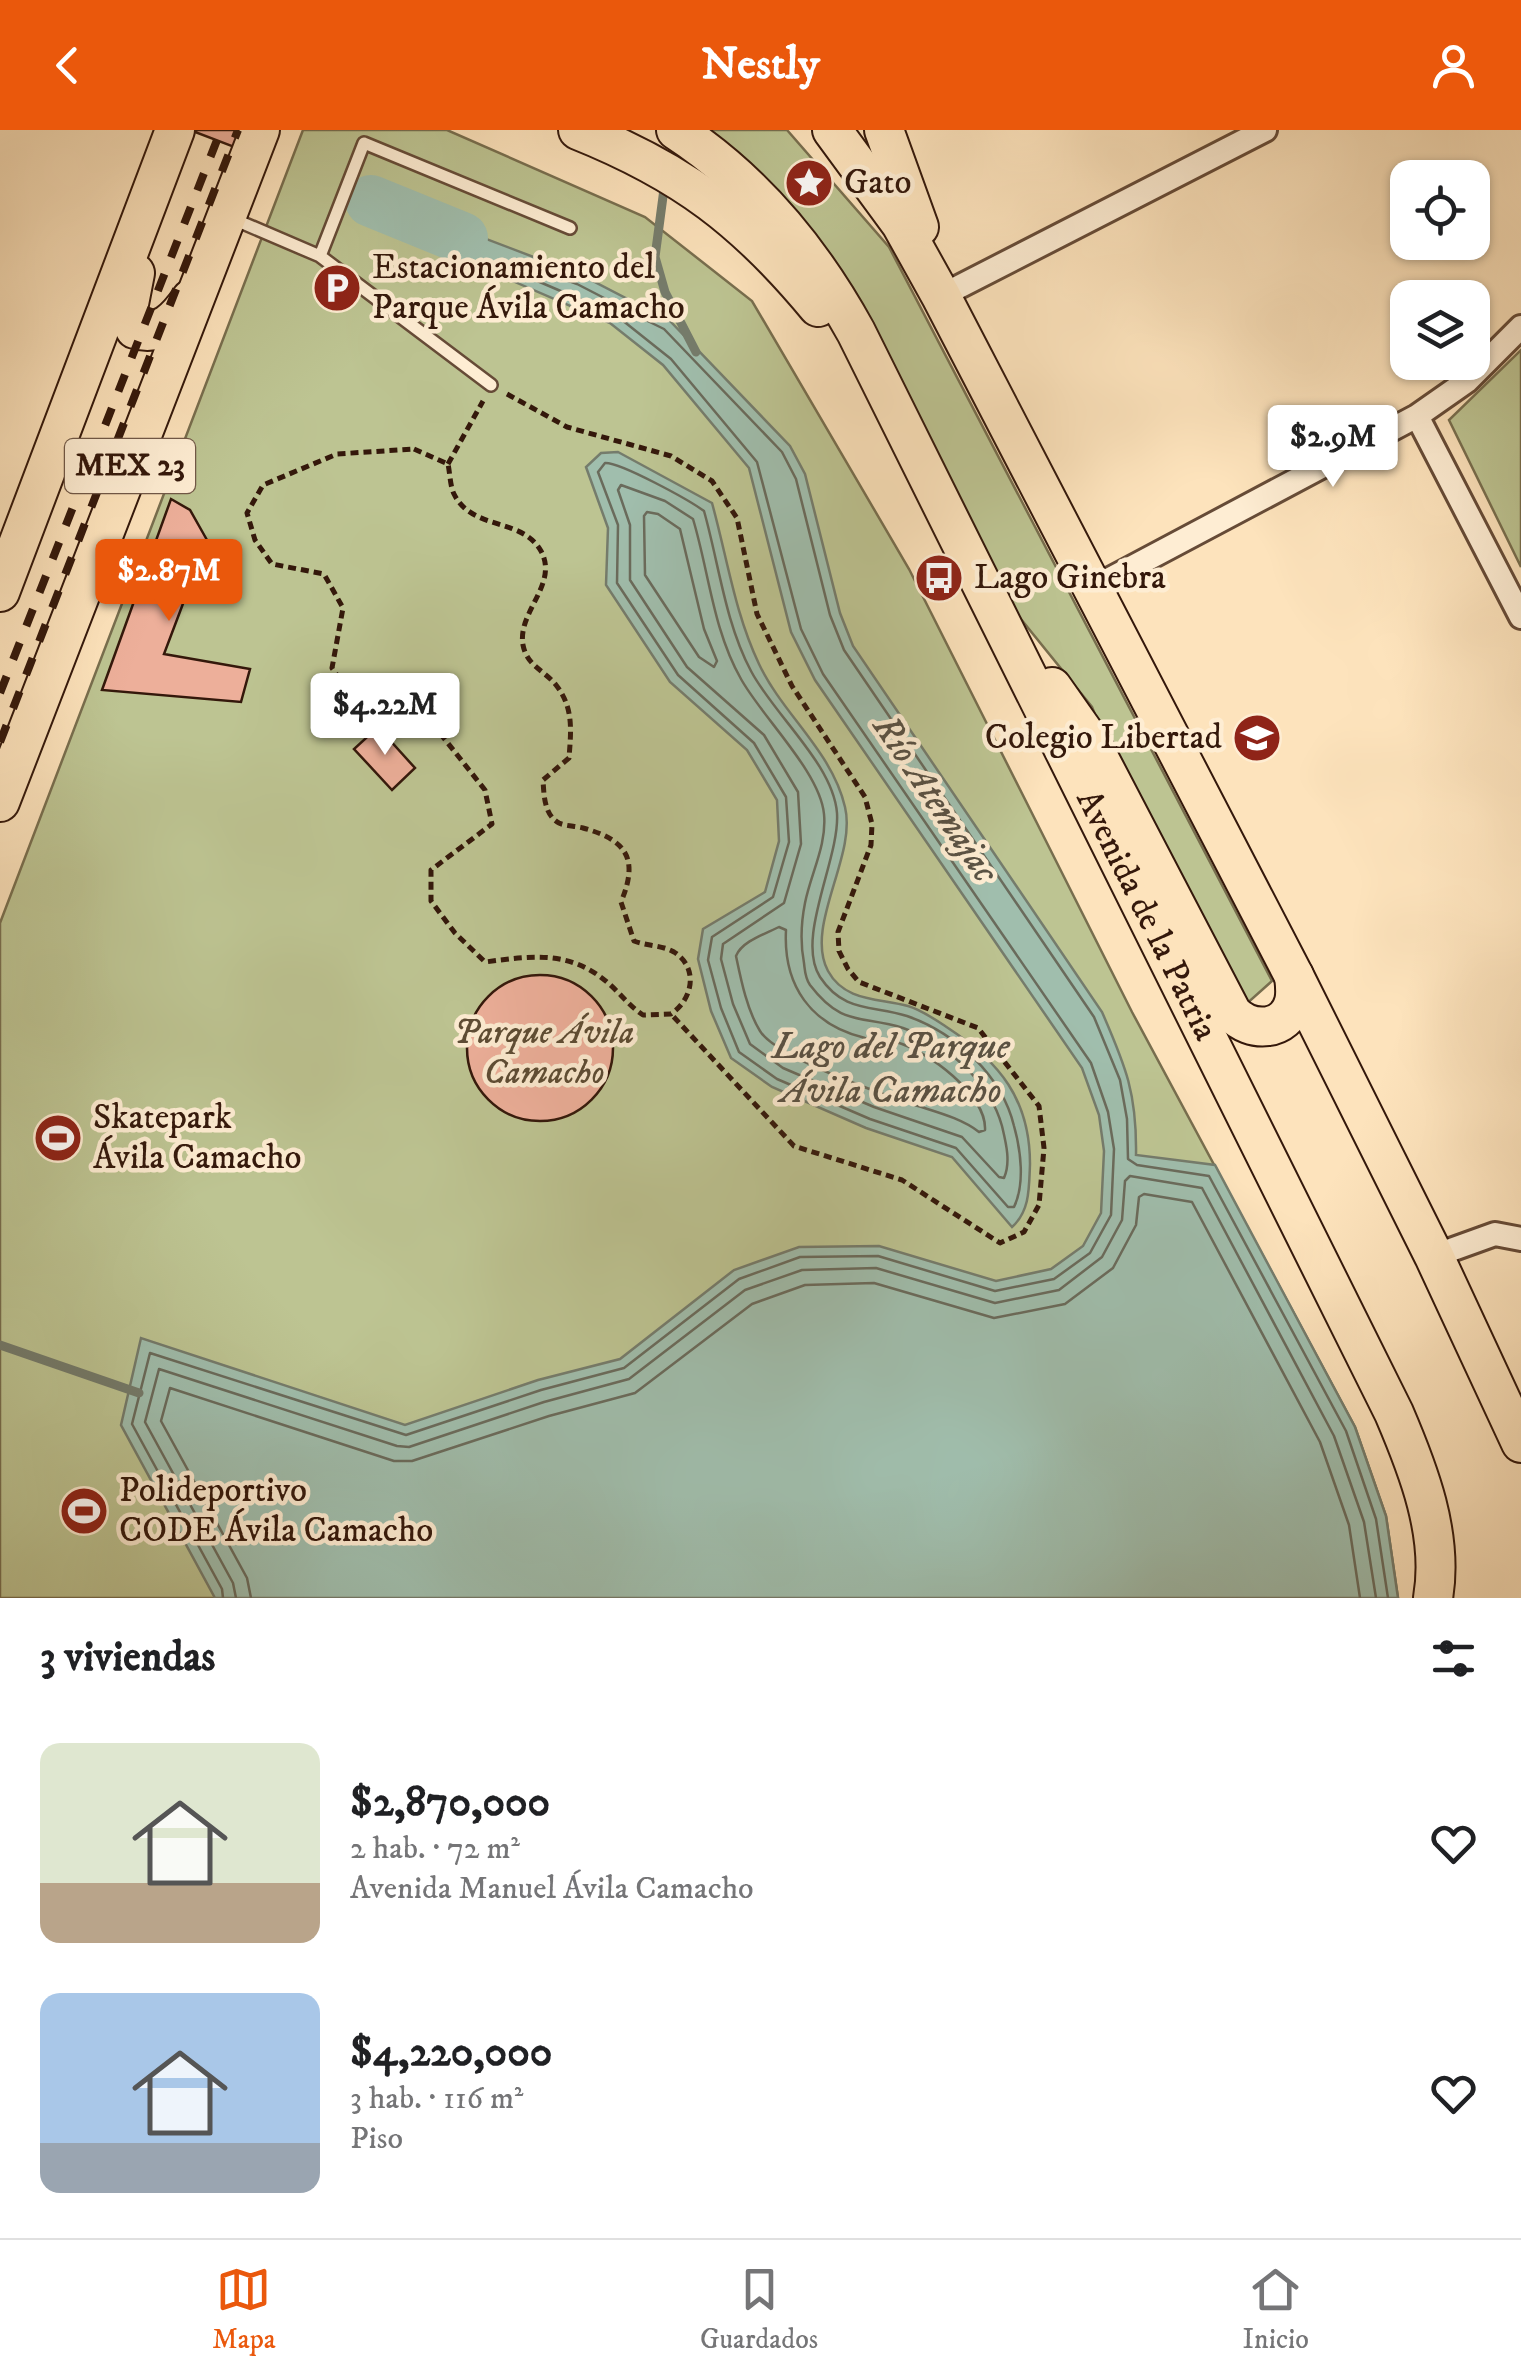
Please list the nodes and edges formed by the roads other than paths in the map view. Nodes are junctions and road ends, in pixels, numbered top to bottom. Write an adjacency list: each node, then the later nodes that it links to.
1 (260, 130): 8 (main road, MEX 23)
2 (578, 130): 14 (main road)
3 (676, 130): 14 (main road, Avenida de la Patria)
4 (832, 130): 12 (main road)
5 (884, 130): 12 (main road)
6 (1265, 130): 12 (street)
7 (170, 145): 11 (main road); 19 (main road, MEX 23)
8 (227, 216): 10 (lane); 11 (main road, MEX 23)
9 (570, 228): 10 (lane)
10 (320, 256): 15 (lane)
11 (199, 288): 21 (main road, MEX 23)
12 (942, 296): 18 (main road)
13 (1521, 327): 16 (street)
14 (880, 381): 17 (main road, Avenida de la Patria)
15 (491, 385)
16 (1417, 416): 18 (street); 20 (street)
17 (981, 587): 22 (main road); 26 (main road, Avenida de la Patria)
18 (1092, 588): 22 (main road)
19 (0, 592)
20 (1521, 617)
21 (0, 802)
22 (1294, 976): 24 (main road)
23 (1521, 1240): 24 (street)
24 (1434, 1256): 25 (main road)
25 (1521, 1441)
26 (1433, 1598)

